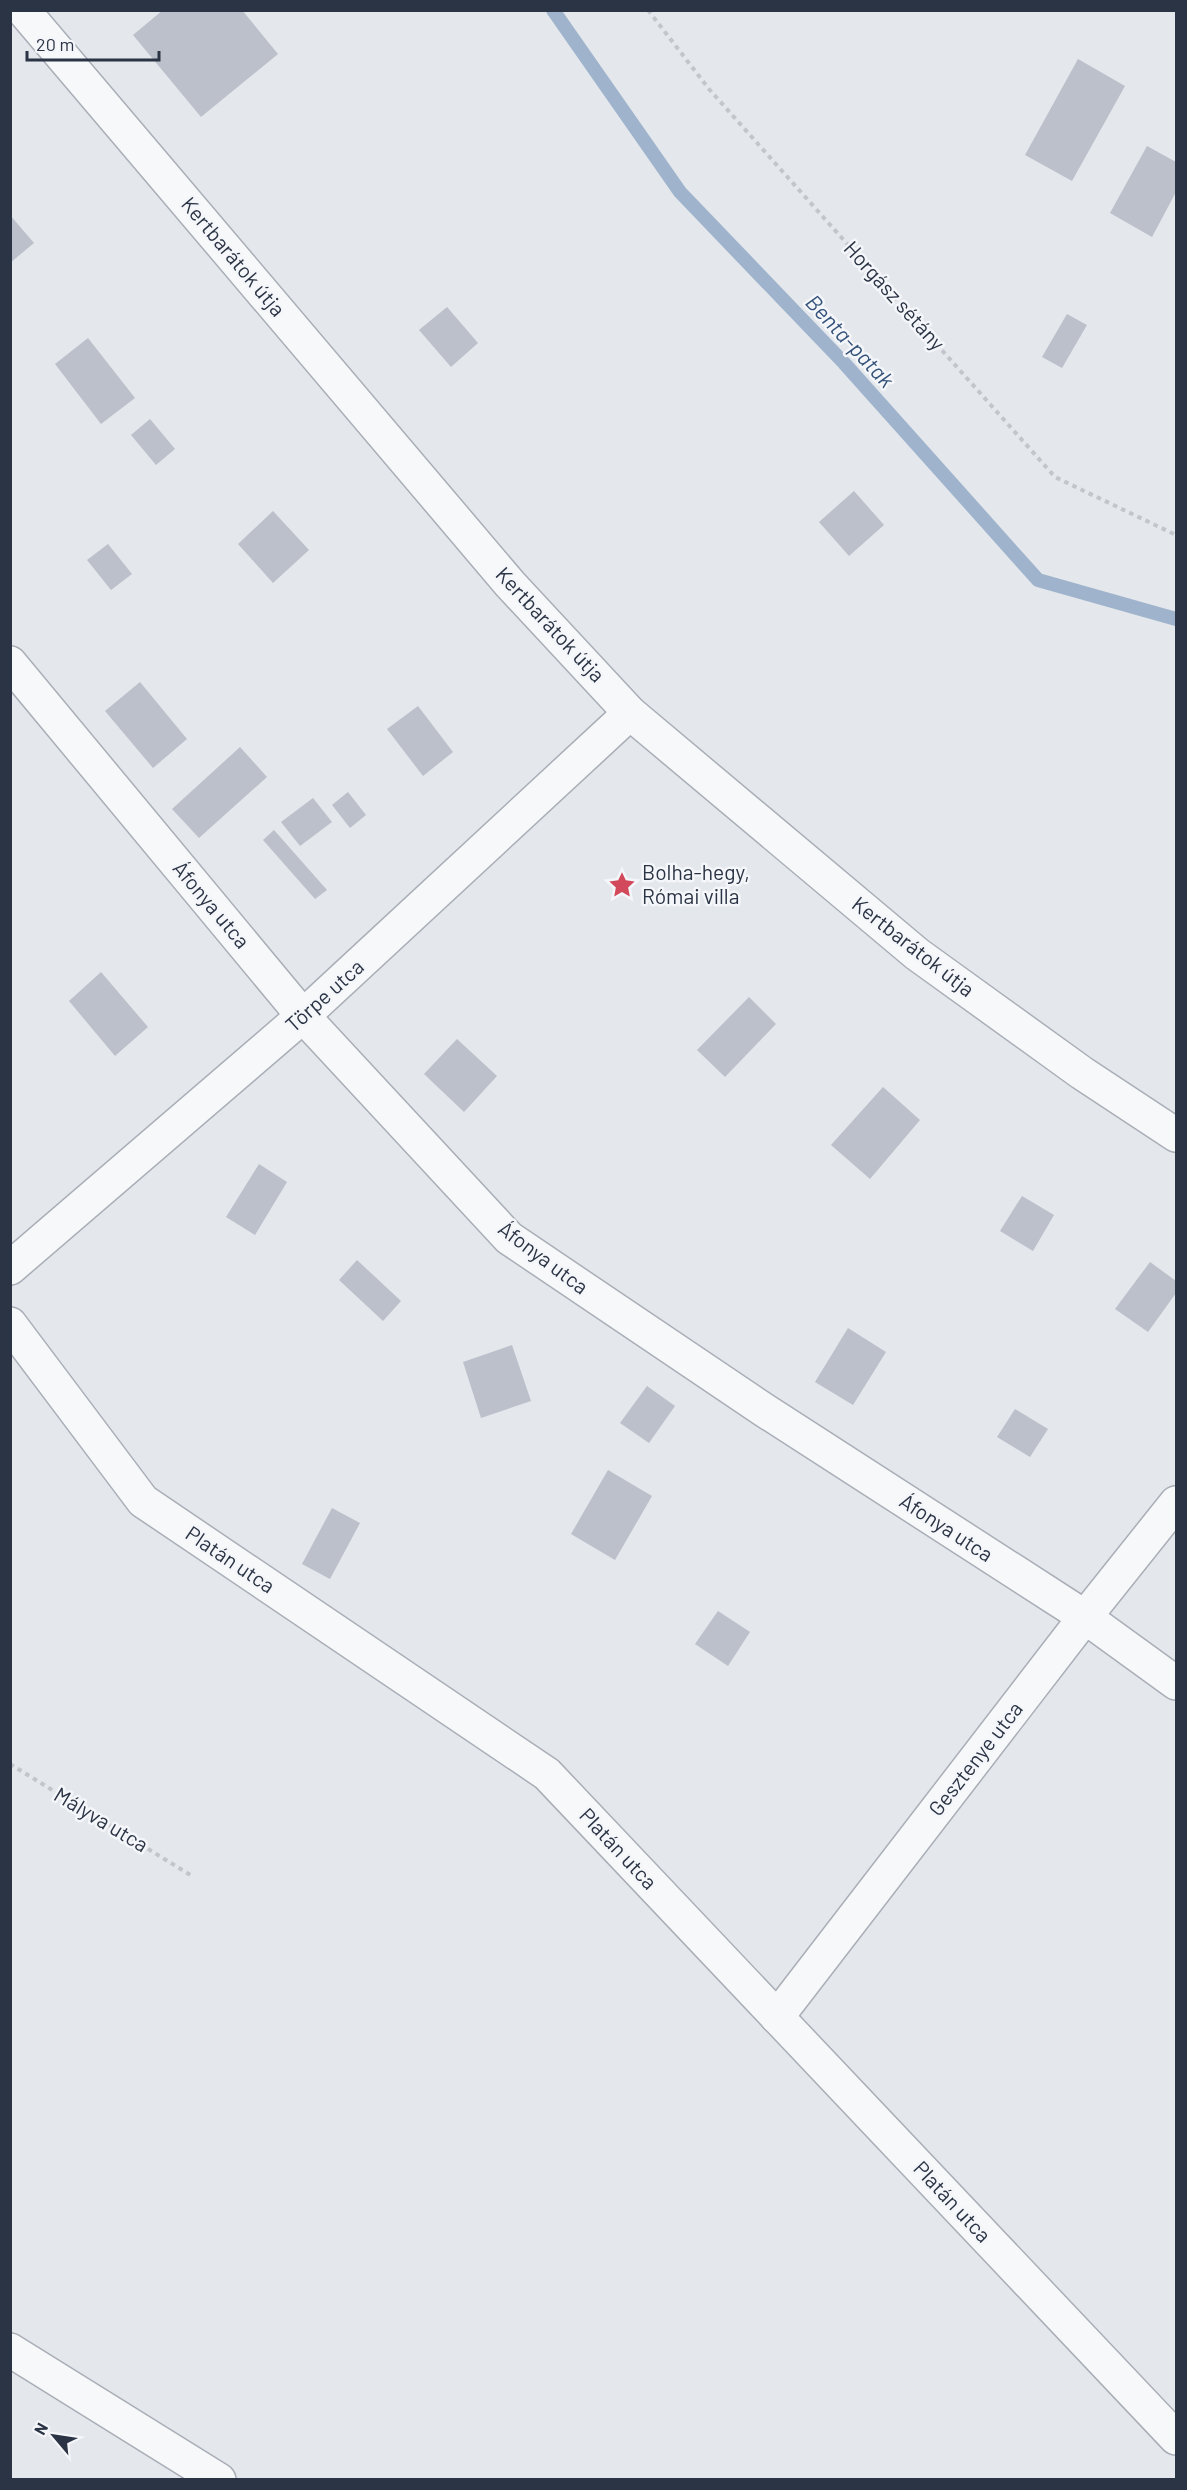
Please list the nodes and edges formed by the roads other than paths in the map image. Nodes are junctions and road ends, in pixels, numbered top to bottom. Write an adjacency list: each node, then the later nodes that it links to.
1 (37, 16): 3 (street, Kertbarátok útja)
2 (10, 663): 4 (street, Áfonya utca)
3 (630, 713): 4 (street, Törpe utca); 5 (street, Kertbarátok útja)
4 (303, 1016): 6 (street, Törpe utca); 9 (street, Áfonya utca)
5 (1176, 1135)
6 (10, 1268)
7 (10, 1324): 11 (street, Platán utca)
8 (1176, 1503): 9 (street, Gesztenye utca)
9 (1085, 1617): 10 (street, Áfonya utca); 11 (street, Gesztenye utca)
10 (1176, 1683)
11 (777, 2017): 13 (street, Platán utca)
12 (10, 2350): 14 (street)
13 (1176, 2438)
14 (214, 2478)

